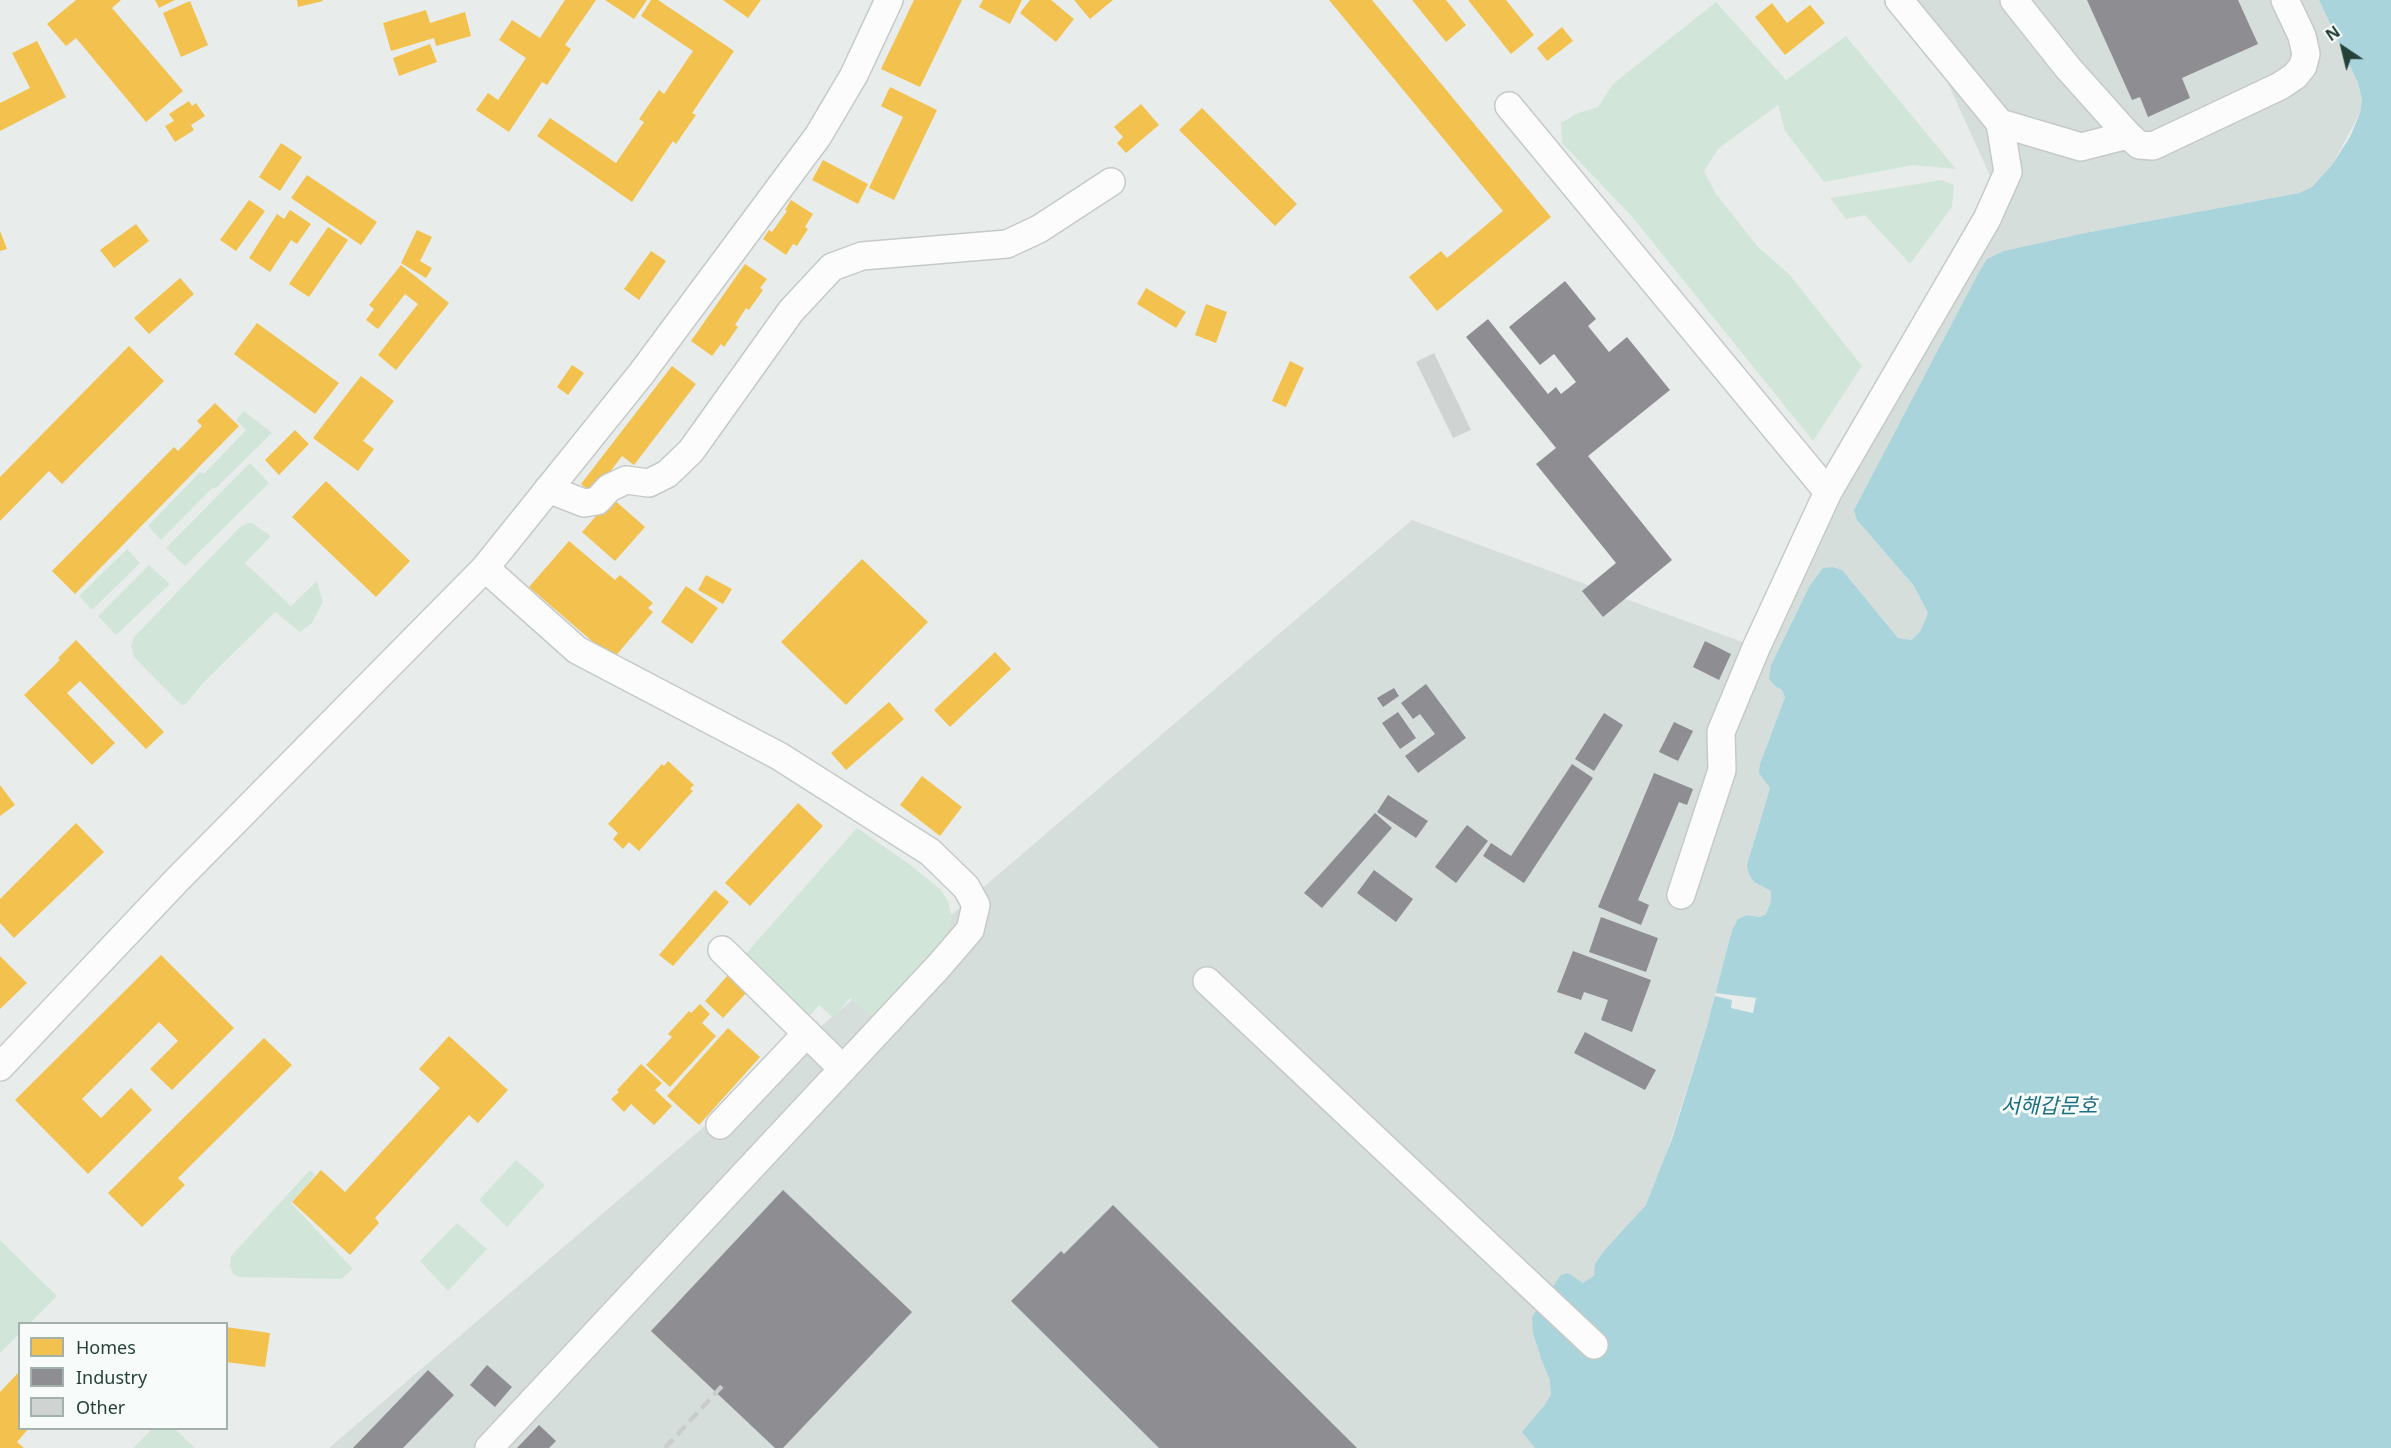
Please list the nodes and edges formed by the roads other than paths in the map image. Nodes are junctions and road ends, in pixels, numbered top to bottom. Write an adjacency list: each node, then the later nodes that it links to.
1 (888, 0): 9 (street)
2 (1899, 0): 6 (street)
3 (2014, 0): 7 (street)
4 (2285, 0): 7 (street)
5 (1509, 105): 10 (street)
6 (2000, 123): 7 (street); 10 (street)
7 (2128, 135)
8 (1111, 182): 9 (street)
9 (548, 489): 11 (street)
10 (1828, 492): 12 (street)
11 (485, 568): 16 (street); 17 (street)
12 (1681, 895)
13 (722, 950): 15 (street)
14 (1207, 981): 19 (street)
15 (807, 1033): 17 (street); 18 (street)
16 (0, 1067)
17 (843, 1069): 20 (street)
18 (720, 1125)
19 (1594, 1345)
20 (489, 1448)

